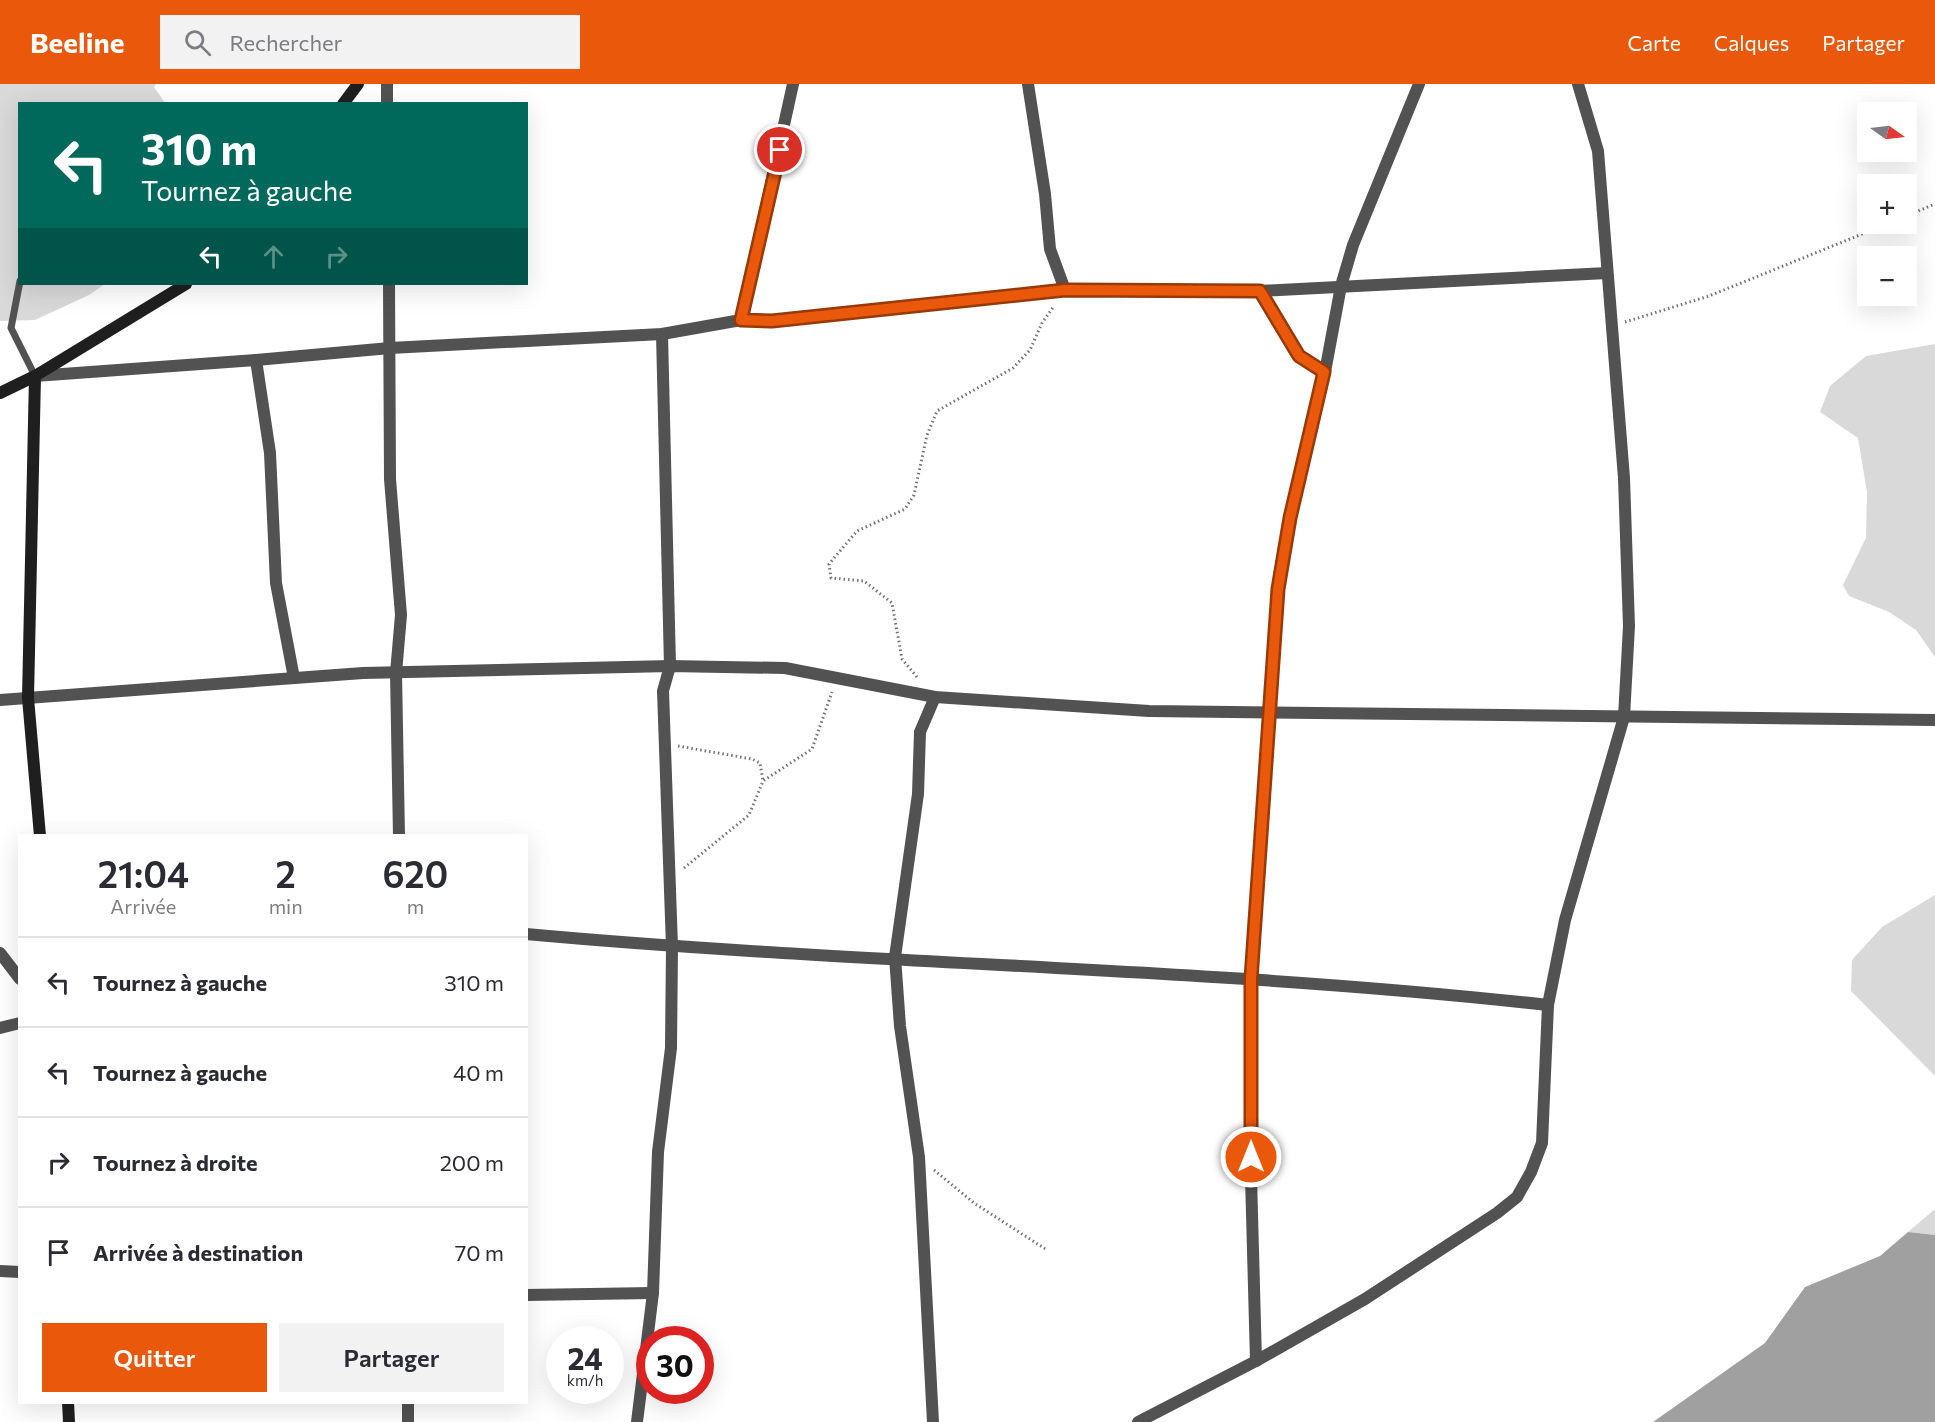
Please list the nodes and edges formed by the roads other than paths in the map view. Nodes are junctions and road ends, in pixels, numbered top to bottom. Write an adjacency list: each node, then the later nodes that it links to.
1 (358, 84): 7 (street)
2 (387, 84): 8 (street)
3 (793, 84): 16 (street)
4 (1028, 84): 14 (street)
5 (1419, 84): 13 (street)
6 (1578, 84): 9 (street)
7 (344, 102)
8 (387, 102)
9 (1607, 273): 13 (street); 30 (street)
10 (19, 285): 21 (lane)
11 (184, 285): 21 (street)
12 (389, 285): 18 (street)
13 (1341, 286): 15 (street); 20 (street)
14 (1065, 290): 15 (street); 16 (street)
15 (1260, 291): 20 (street)
16 (741, 320): 17 (street)
17 (662, 334): 18 (street); 23 (street)
18 (390, 348): 19 (street); 24 (street)
19 (256, 360): 21 (street); 25 (street)
20 (1324, 372): 29 (street)
21 (35, 375): 22 (street); 27 (street)
22 (0, 393)
23 (670, 666): 24 (street); 26 (street); 35 (street)
24 (396, 673): 25 (street); 33 (street)
25 (294, 678): 27 (street)
26 (935, 697): 29 (street); 37 (street)
27 (28, 698): 28 (street); 32 (street)
28 (0, 700)
29 (1269, 711): 30 (street); 39 (street)
30 (1624, 717): 31 (street); 40 (street)
31 (1935, 720)
32 (40, 834)
33 (399, 834)
34 (528, 934): 35 (street)
35 (672, 947): 37 (street); 45 (street)
36 (0, 953): 38 (street)
37 (895, 957): 39 (street); 53 (street)
38 (18, 976)
39 (1251, 979): 40 (street); 47 (street)
40 (1548, 1005): 47 (street)
41 (18, 1024): 42 (street)
42 (0, 1028)
43 (0, 1271): 44 (street)
44 (18, 1272)
45 (653, 1293): 46 (street); 52 (street)
46 (528, 1295)
47 (1256, 1361): 54 (street)
48 (68, 1404): 50 (street)
49 (408, 1404): 51 (street)
50 (69, 1422)
51 (408, 1422)
52 (637, 1422)
53 (933, 1422)
54 (1138, 1422)

